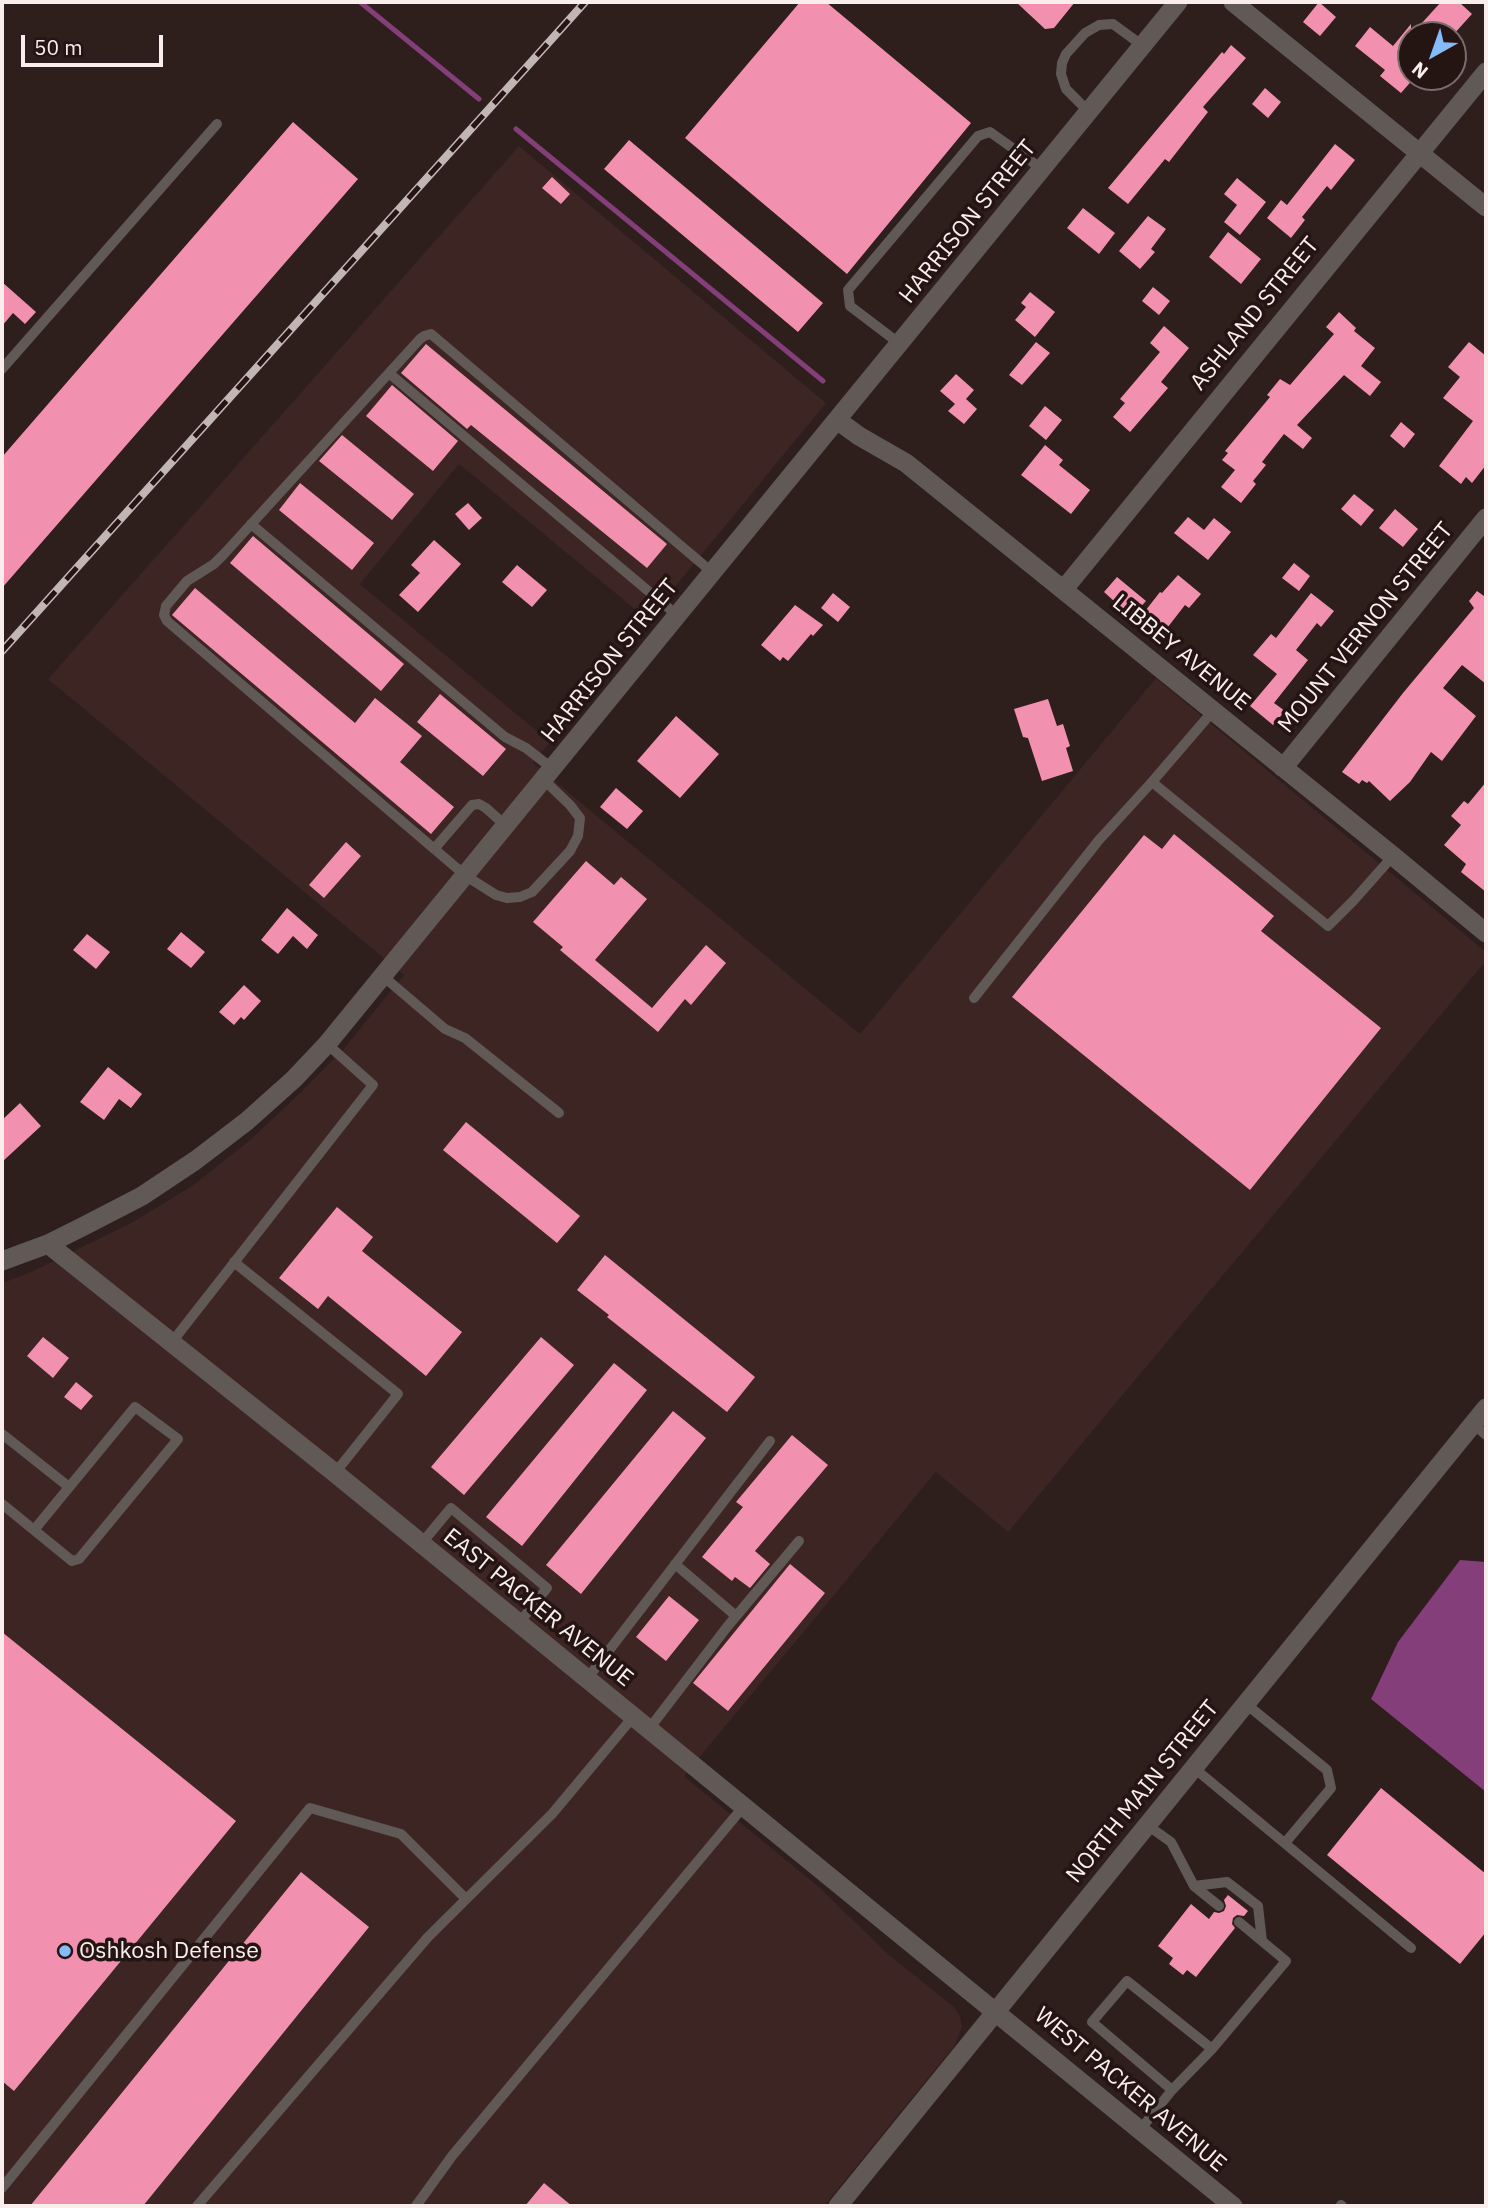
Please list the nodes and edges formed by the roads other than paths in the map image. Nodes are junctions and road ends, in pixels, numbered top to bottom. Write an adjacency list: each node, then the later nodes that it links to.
1 (1178, 2): 3 (street, HARRISON STREET)
2 (1233, 2): 7 (street)
3 (1143, 46): 5 (street, HARRISON STREET); 5 (lane)
4 (1486, 72): 7 (street, ASHLAND STREET)
5 (1088, 112): 8 (street, HARRISON STREET)
6 (217, 124): 11 (lane)
7 (1419, 153): 9 (street); 17 (street, ASHLAND STREET)
8 (1042, 169): 10 (street, HARRISON STREET); 10 (lane)
9 (1486, 207)
10 (900, 344): 13 (street, HARRISON STREET)
11 (2, 369)
12 (390, 374): 15 (lane); 16 (lane); 18 (lane)
13 (837, 420): 16 (street, HARRISON STREET); 17 (street, LIBBEY AVENUE)
14 (1486, 518): 20 (street, MOUNT VERNON STREET)
15 (251, 524): 21 (lane); 24 (lane)
16 (714, 573): 18 (street, HARRISON STREET)
17 (1064, 589): 19 (street, LIBBEY AVENUE)
18 (679, 616): 21 (street, HARRISON STREET)
19 (1213, 711): 20 (street, LIBBEY AVENUE); 22 (lane)
20 (1283, 768): 25 (street, LIBBEY AVENUE)
21 (549, 775): 23 (street, HARRISON STREET); 26 (lane)
22 (1152, 782): 25 (lane); 29 (lane)
23 (507, 827): 24 (lane); 26 (street, HARRISON STREET)
24 (435, 849): 26 (lane)
25 (1394, 856): 27 (street, LIBBEY AVENUE)
26 (466, 876): 28 (street, HARRISON STREET)
27 (1486, 933)
28 (384, 977): 30 (street, HARRISON STREET); 31 (lane)
29 (974, 998)
30 (327, 1044): 32 (street, HARRISON STREET); 34 (lane)
31 (559, 1114)
32 (48, 1244): 33 (street, HARRISON STREET); 35 (street, EAST PACKER AVENUE)
33 (2, 1261)
34 (234, 1262): 35 (lane); 40 (lane)
35 (172, 1342): 40 (street, EAST PACKER AVENUE)
36 (1486, 1408): 37 (street, NORTH MAIN STREET)
37 (1480, 1430): 50 (street, NORTH MAIN STREET)
38 (2, 1434): 41 (lane)
39 (770, 1441): 46 (lane)
40 (335, 1474): 45 (street, EAST PACKER AVENUE)
41 (69, 1487): 43 (lane); 43 (lane)
42 (2, 1504): 43 (lane)
43 (34, 1530)
44 (799, 1541): 47 (lane)
45 (421, 1544): 48 (street, EAST PACKER AVENUE); 48 (lane)
46 (675, 1564): 47 (lane); 49 (lane)
47 (736, 1616): 52 (lane)
48 (519, 1623): 49 (street, EAST PACKER AVENUE)
49 (587, 1679): 51 (street, EAST PACKER AVENUE)
50 (1246, 1704): 53 (street, NORTH MAIN STREET); 56 (lane)
51 (633, 1717): 52 (street, EAST PACKER AVENUE); 58 (lane)
52 (649, 1729): 54 (street, EAST PACKER AVENUE)
53 (1194, 1768): 55 (street, NORTH MAIN STREET); 56 (lane)
54 (744, 1806): 63 (street, EAST PACKER AVENUE); 69 (lane)
55 (1147, 1825): 57 (lane); 63 (street, NORTH MAIN STREET)
56 (1285, 1843): 62 (lane)
57 (1194, 1886): 59 (lane); 61 (lane)
58 (465, 1898): 67 (lane); 68 (lane)
59 (1219, 1906)
60 (1239, 1923): 61 (lane)
61 (1262, 1941): 64 (lane)
62 (1411, 1948)
63 (997, 2011): 66 (street, WEST PACKER AVENUE); 70 (street, NORTH MAIN STREET)
64 (1212, 2049): 65 (lane); 65 (lane)
65 (1172, 2090): 66 (lane)
66 (1140, 2130): 71 (street, WEST PACKER AVENUE)
67 (2, 2188)
68 (197, 2206)
69 (416, 2206)
70 (838, 2206)
71 (1233, 2206)

